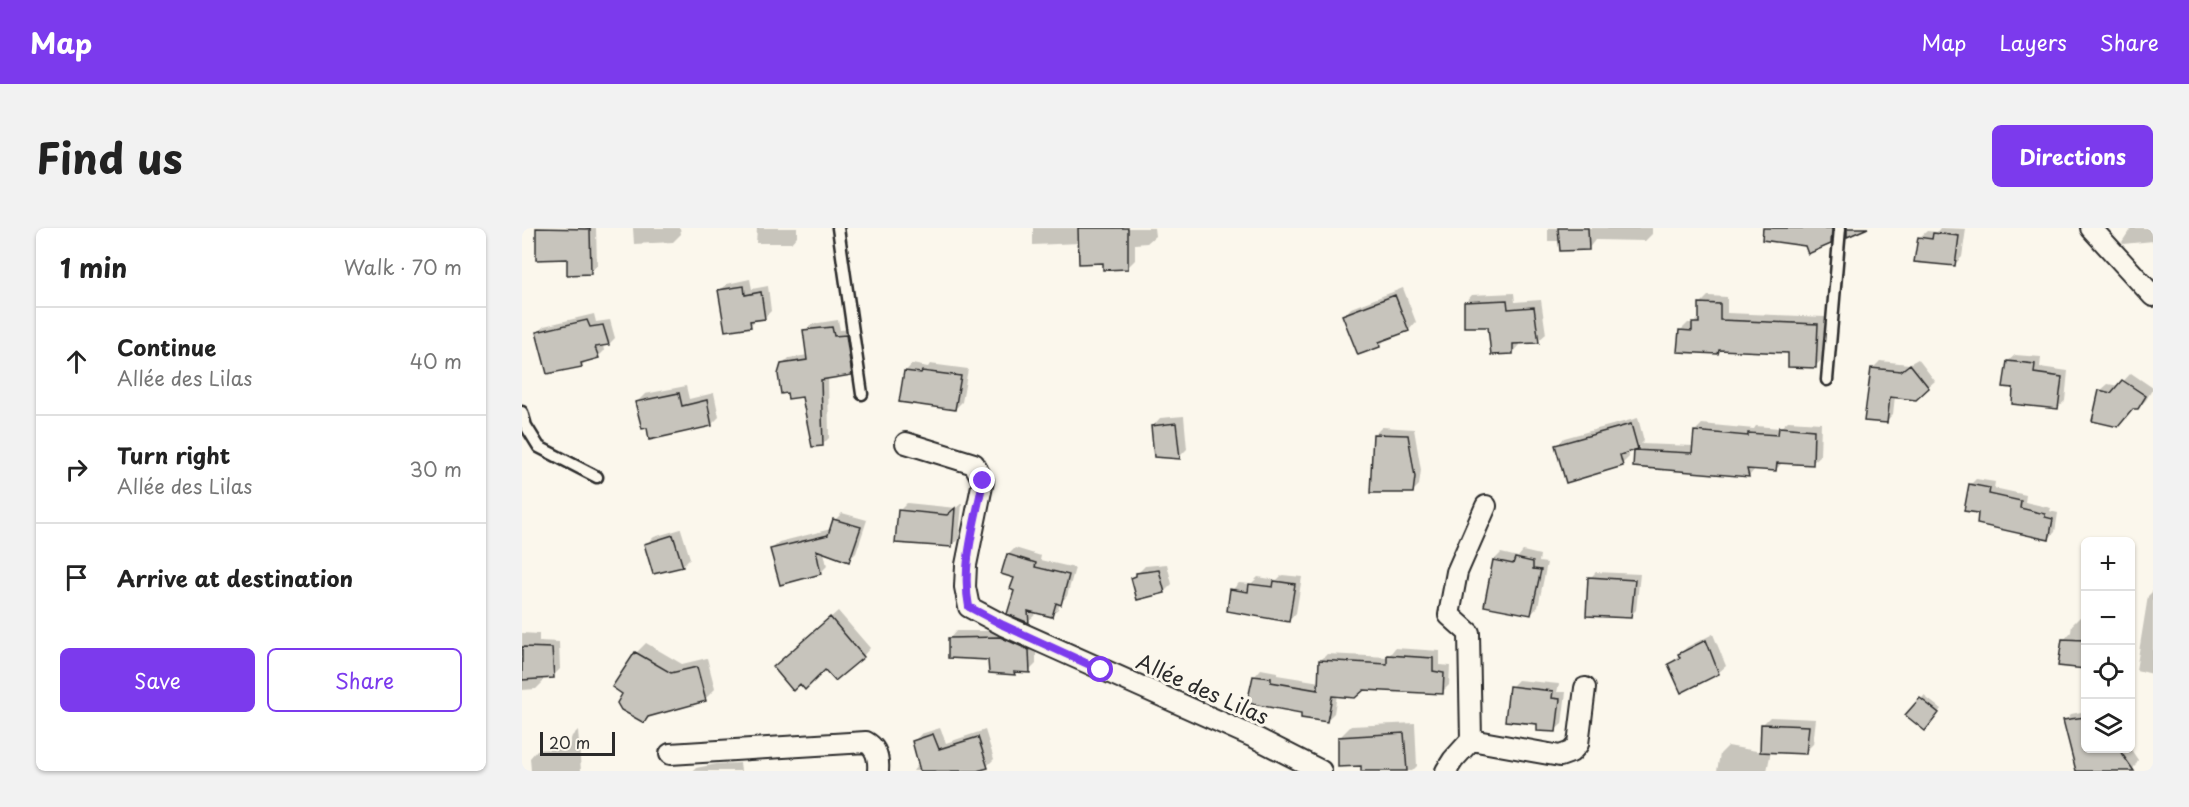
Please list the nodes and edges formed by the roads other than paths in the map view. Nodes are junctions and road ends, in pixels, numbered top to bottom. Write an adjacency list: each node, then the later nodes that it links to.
1 (838, 228): 6 (lane)
2 (1840, 228): 5 (lane)
3 (2091, 228): 4 (street)
4 (2153, 296)
5 (1827, 380)
6 (862, 394)
7 (522, 412): 9 (lane)
8 (906, 443): 15 (street, Allée des Lilas)
9 (597, 477)
10 (1486, 506): 12 (street)
11 (1585, 688): 12 (street)
12 (1471, 740): 16 (street)
13 (670, 754): 14 (street)
14 (878, 771)
15 (1321, 771)
16 (1446, 771)

